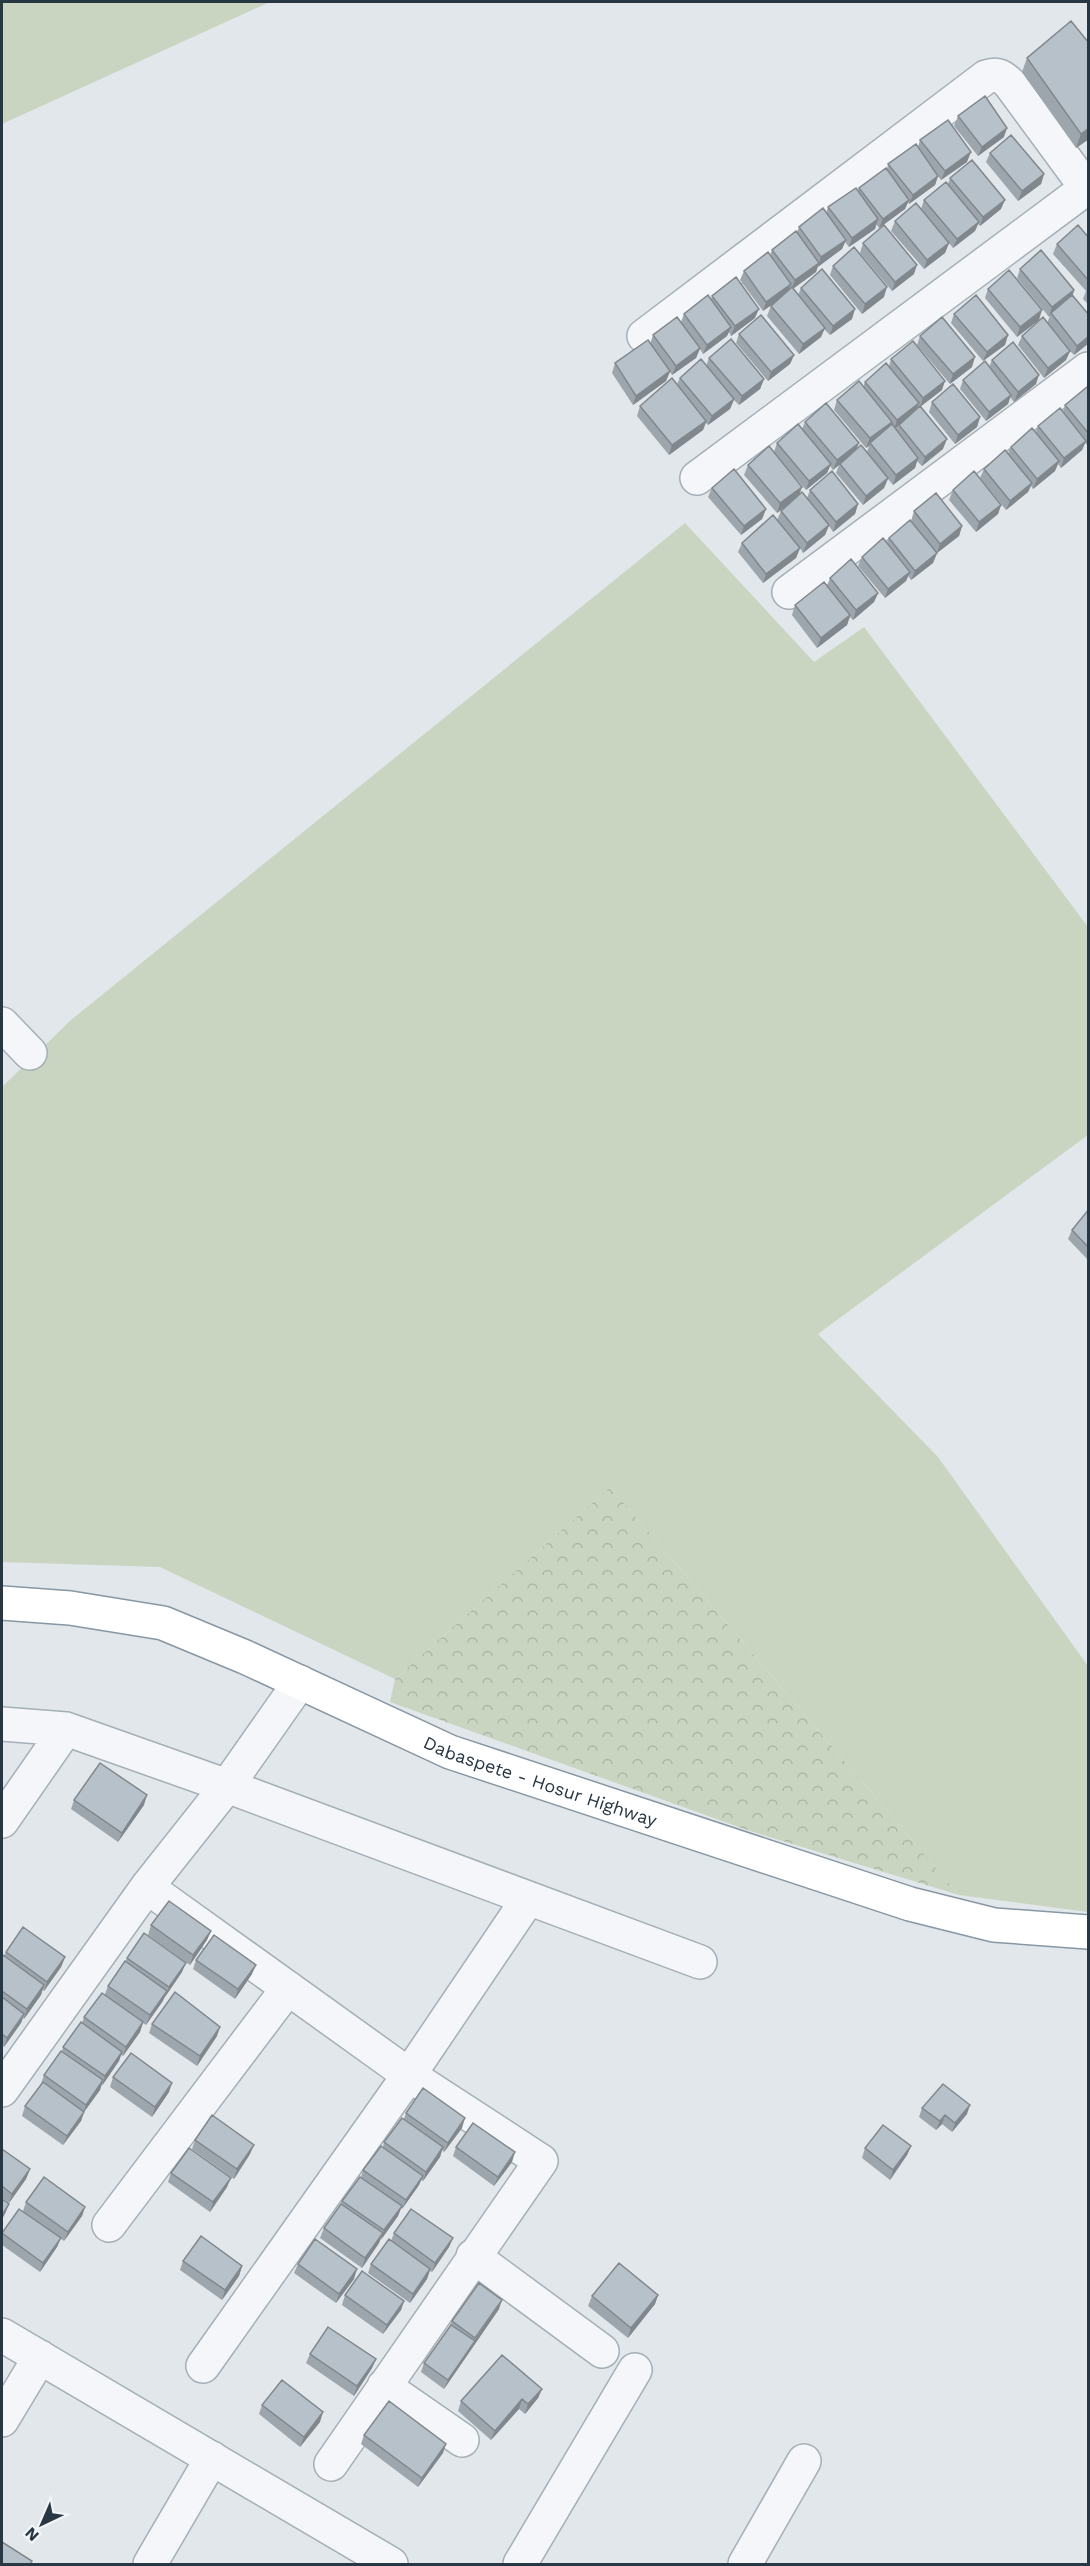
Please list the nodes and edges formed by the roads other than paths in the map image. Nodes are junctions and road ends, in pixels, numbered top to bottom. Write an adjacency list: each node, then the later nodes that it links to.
1 (1088, 188): 2 (street); 4 (street)
2 (644, 336)
3 (1089, 369): 5 (street)
4 (697, 478)
5 (789, 592)
6 (2, 1024): 7 (street)
7 (30, 1053)
8 (2, 1603): 9 (highway, Dabaspete - Hosur Highway)
9 (300, 1682): 12 (street); 16 (highway, Dabaspete - Hosur Highway)
10 (2, 1724): 11 (street)
11 (66, 1729): 12 (street); 13 (street)
12 (227, 1786): 14 (street); 15 (street)
13 (2, 1821)
14 (147, 1887): 18 (street); 20 (street)
15 (528, 1899): 17 (street); 19 (street)
16 (1089, 1932)
17 (700, 1962)
18 (288, 1988): 19 (street); 21 (street)
19 (410, 2075): 22 (street); 26 (street)
20 (2, 2090)
21 (109, 2226)
22 (473, 2256): 24 (street); 28 (street)
23 (2, 2335): 25 (street)
24 (602, 2351)
25 (40, 2356): 29 (street); 31 (street)
26 (203, 2366)
27 (635, 2370): 36 (street)
28 (384, 2386): 30 (street); 33 (street)
29 (2, 2420)
30 (462, 2440)
31 (212, 2458): 34 (street); 35 (street)
32 (804, 2461): 37 (street)
33 (331, 2464)
34 (383, 2562)
35 (150, 2565)
36 (519, 2565)
37 (745, 2565)

